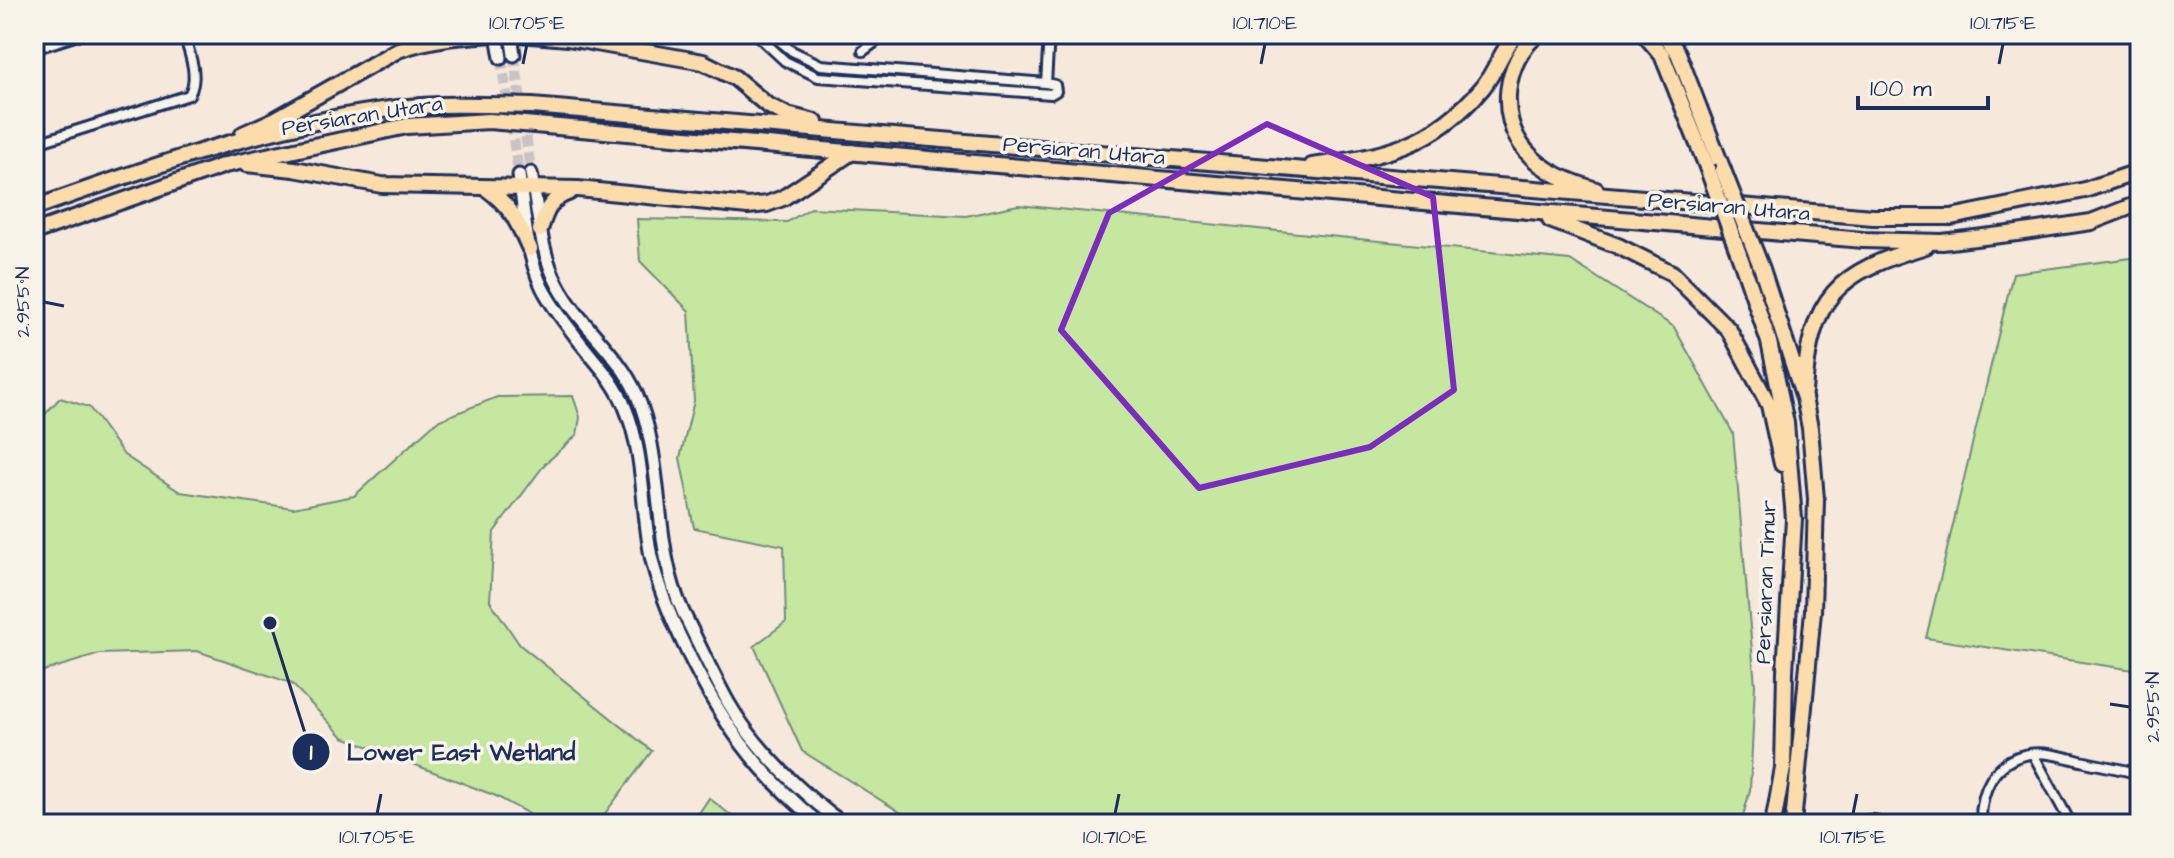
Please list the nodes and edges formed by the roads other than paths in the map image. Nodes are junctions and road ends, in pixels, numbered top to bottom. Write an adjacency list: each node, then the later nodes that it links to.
1 (81, 34): 16 (street)
2 (184, 34): 22 (street)
3 (496, 34): 14 (main road); 19 (street)
4 (511, 34): 18 (street)
5 (519, 34): 15 (main road)
6 (756, 34): 20 (street)
7 (771, 34): 20 (street)
8 (886, 34): 17 (street)
9 (1049, 34): 20 (street)
10 (1516, 34): 26 (main road)
11 (1538, 34): 31 (main road)
12 (1644, 34): 40 (main road, Persiaran Timur, bridge)
13 (1664, 34): 39 (main road, Persiaran Timur, bridge)
14 (450, 36): 24 (main road)
15 (564, 36): 21 (main road)
16 (34, 49)
17 (863, 51)
18 (514, 55)
19 (501, 58)
20 (1046, 83)
21 (846, 132): 24 (main road, Persiaran Utara); 26 (main road, Persiaran Utara)
22 (34, 144)
23 (852, 152): 25 (main road, Persiaran Utara); 30 (main road); 34 (main road, Persiaran Utara)
24 (167, 160): 33 (main road, Persiaran Utara)
25 (225, 165): 29 (main road); 36 (main road, Persiaran Utara)
26 (1284, 170): 31 (main road, Persiaran Utara)
27 (2140, 171): 31 (main road, Persiaran Utara)
28 (526, 181): 29 (main road); 30 (main road); 35 (street); 38 (street)
29 (486, 188): 38 (main road)
30 (578, 189): 35 (main road)
31 (1622, 197)
32 (2140, 203): 37 (main road, Persiaran Utara)
33 (34, 208)
34 (1524, 212): 37 (main road, Persiaran Utara); 40 (main road)
35 (540, 230): 45 (street)
36 (34, 232)
37 (1942, 242): 39 (main road)
38 (530, 249): 44 (street)
39 (1804, 398): 47 (main road, Persiaran Timur)
40 (1794, 519): 46 (main road, Persiaran Timur)
41 (2033, 754): 42 (street); 48 (street); 49 (street)
42 (2137, 773): 43 (street)
43 (2140, 784)
44 (820, 824)
45 (844, 824)
46 (1773, 824)
47 (1793, 824)
48 (1981, 824)
49 (2071, 824)

